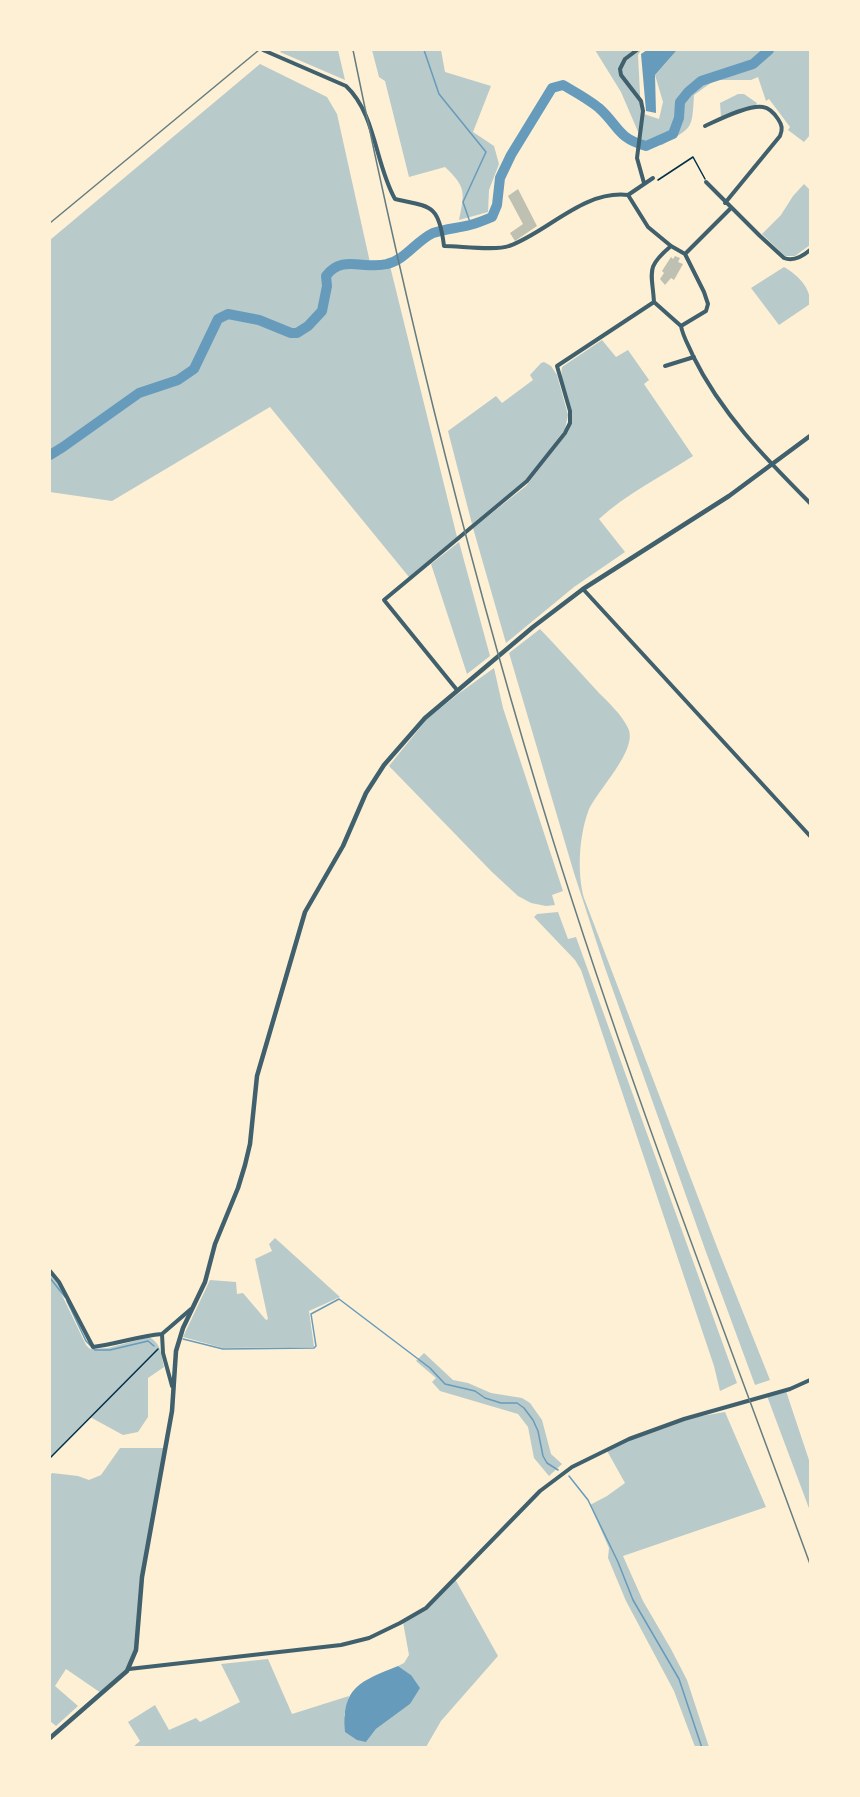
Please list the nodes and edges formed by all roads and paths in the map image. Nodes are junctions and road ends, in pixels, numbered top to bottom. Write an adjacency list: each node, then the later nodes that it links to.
1 (263, 50): 7 (street)
2 (637, 50): 6 (street)
3 (705, 126): 8 (street)
4 (653, 178): 5 (path); 6 (street)
5 (706, 182): 8 (street)
6 (644, 183): 7 (street)
7 (628, 195): 10 (street)
8 (725, 203): 9 (street)
9 (731, 208): 11 (street); 12 (street)
10 (671, 246): 12 (street); 13 (street)
11 (810, 250)
12 (685, 254): 14 (street)
13 (654, 302): 14 (street); 21 (street)
14 (681, 326): 15 (street)
15 (694, 357): 16 (street); 18 (street)
16 (665, 366)
17 (810, 436): 18 (street)
18 (774, 465): 19 (street); 20 (street)
19 (810, 503)
20 (583, 589): 21 (street); 22 (street)
21 (457, 690): 24 (street)
22 (810, 836)
23 (50, 1271): 25 (street)
24 (192, 1308): 25 (street); 28 (street)
25 (162, 1334): 26 (street)
26 (163, 1344): 28 (street); 29 (path)
27 (810, 1380): 30 (street)
28 (172, 1386): 30 (street)
29 (50, 1458)
30 (129, 1669): 31 (street)
31 (50, 1738)

